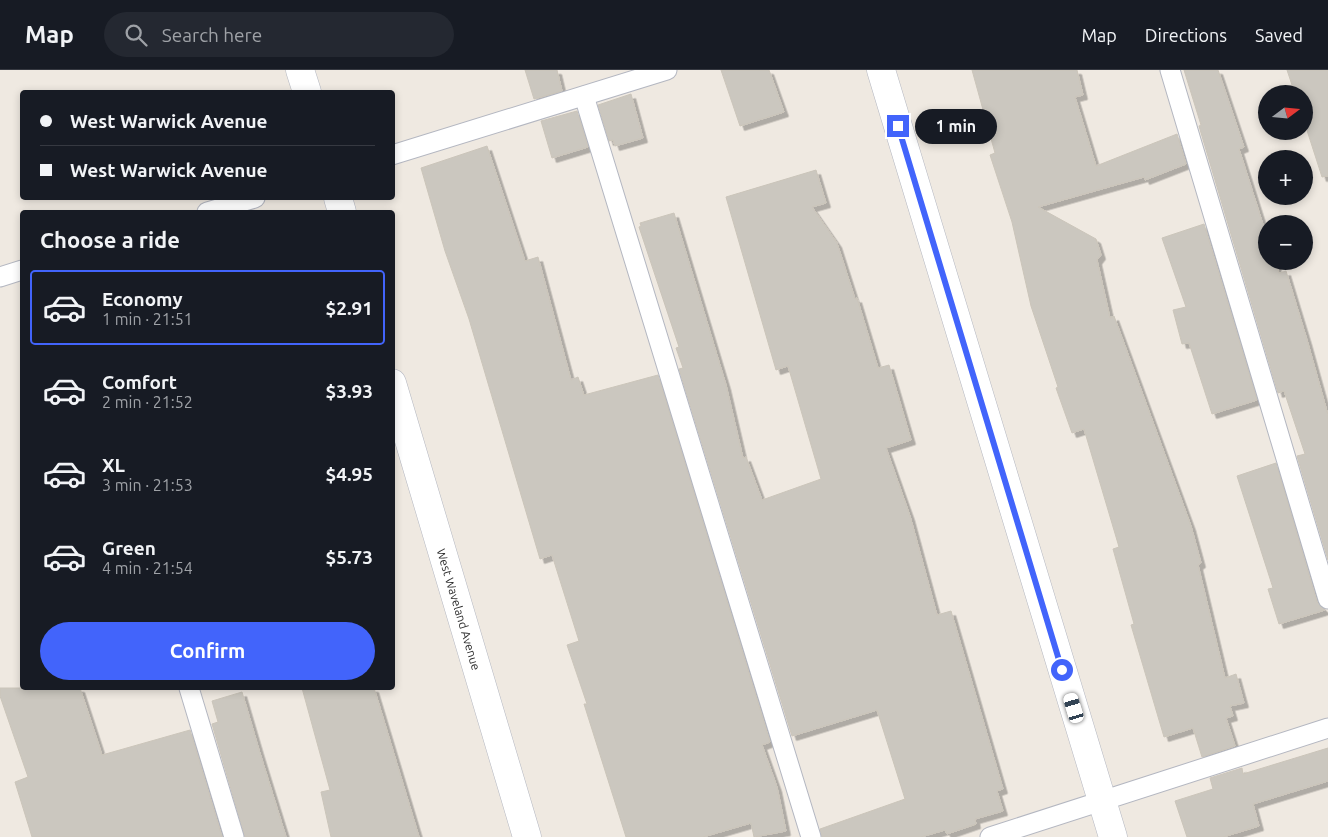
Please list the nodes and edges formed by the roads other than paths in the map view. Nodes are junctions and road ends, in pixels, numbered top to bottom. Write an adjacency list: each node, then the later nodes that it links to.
1 (300, 70): 5 (street)
2 (667, 70): 6 (lane)
3 (881, 70): 16 (street)
4 (1170, 70): 13 (lane)
5 (306, 90)
6 (584, 96): 7 (lane); 19 (lane)
7 (395, 154)
8 (248, 200): 9 (lane)
9 (214, 210)
10 (20, 271): 11 (lane)
11 (0, 277)
12 (395, 393): 18 (street, West Waveland Avenue)
13 (1328, 599)
14 (191, 690): 17 (lane)
15 (1328, 728): 16 (lane)
16 (1102, 802): 20 (lane); 21 (street)
17 (234, 837)
18 (527, 837)
19 (811, 837)
20 (990, 837)
21 (1113, 837)

